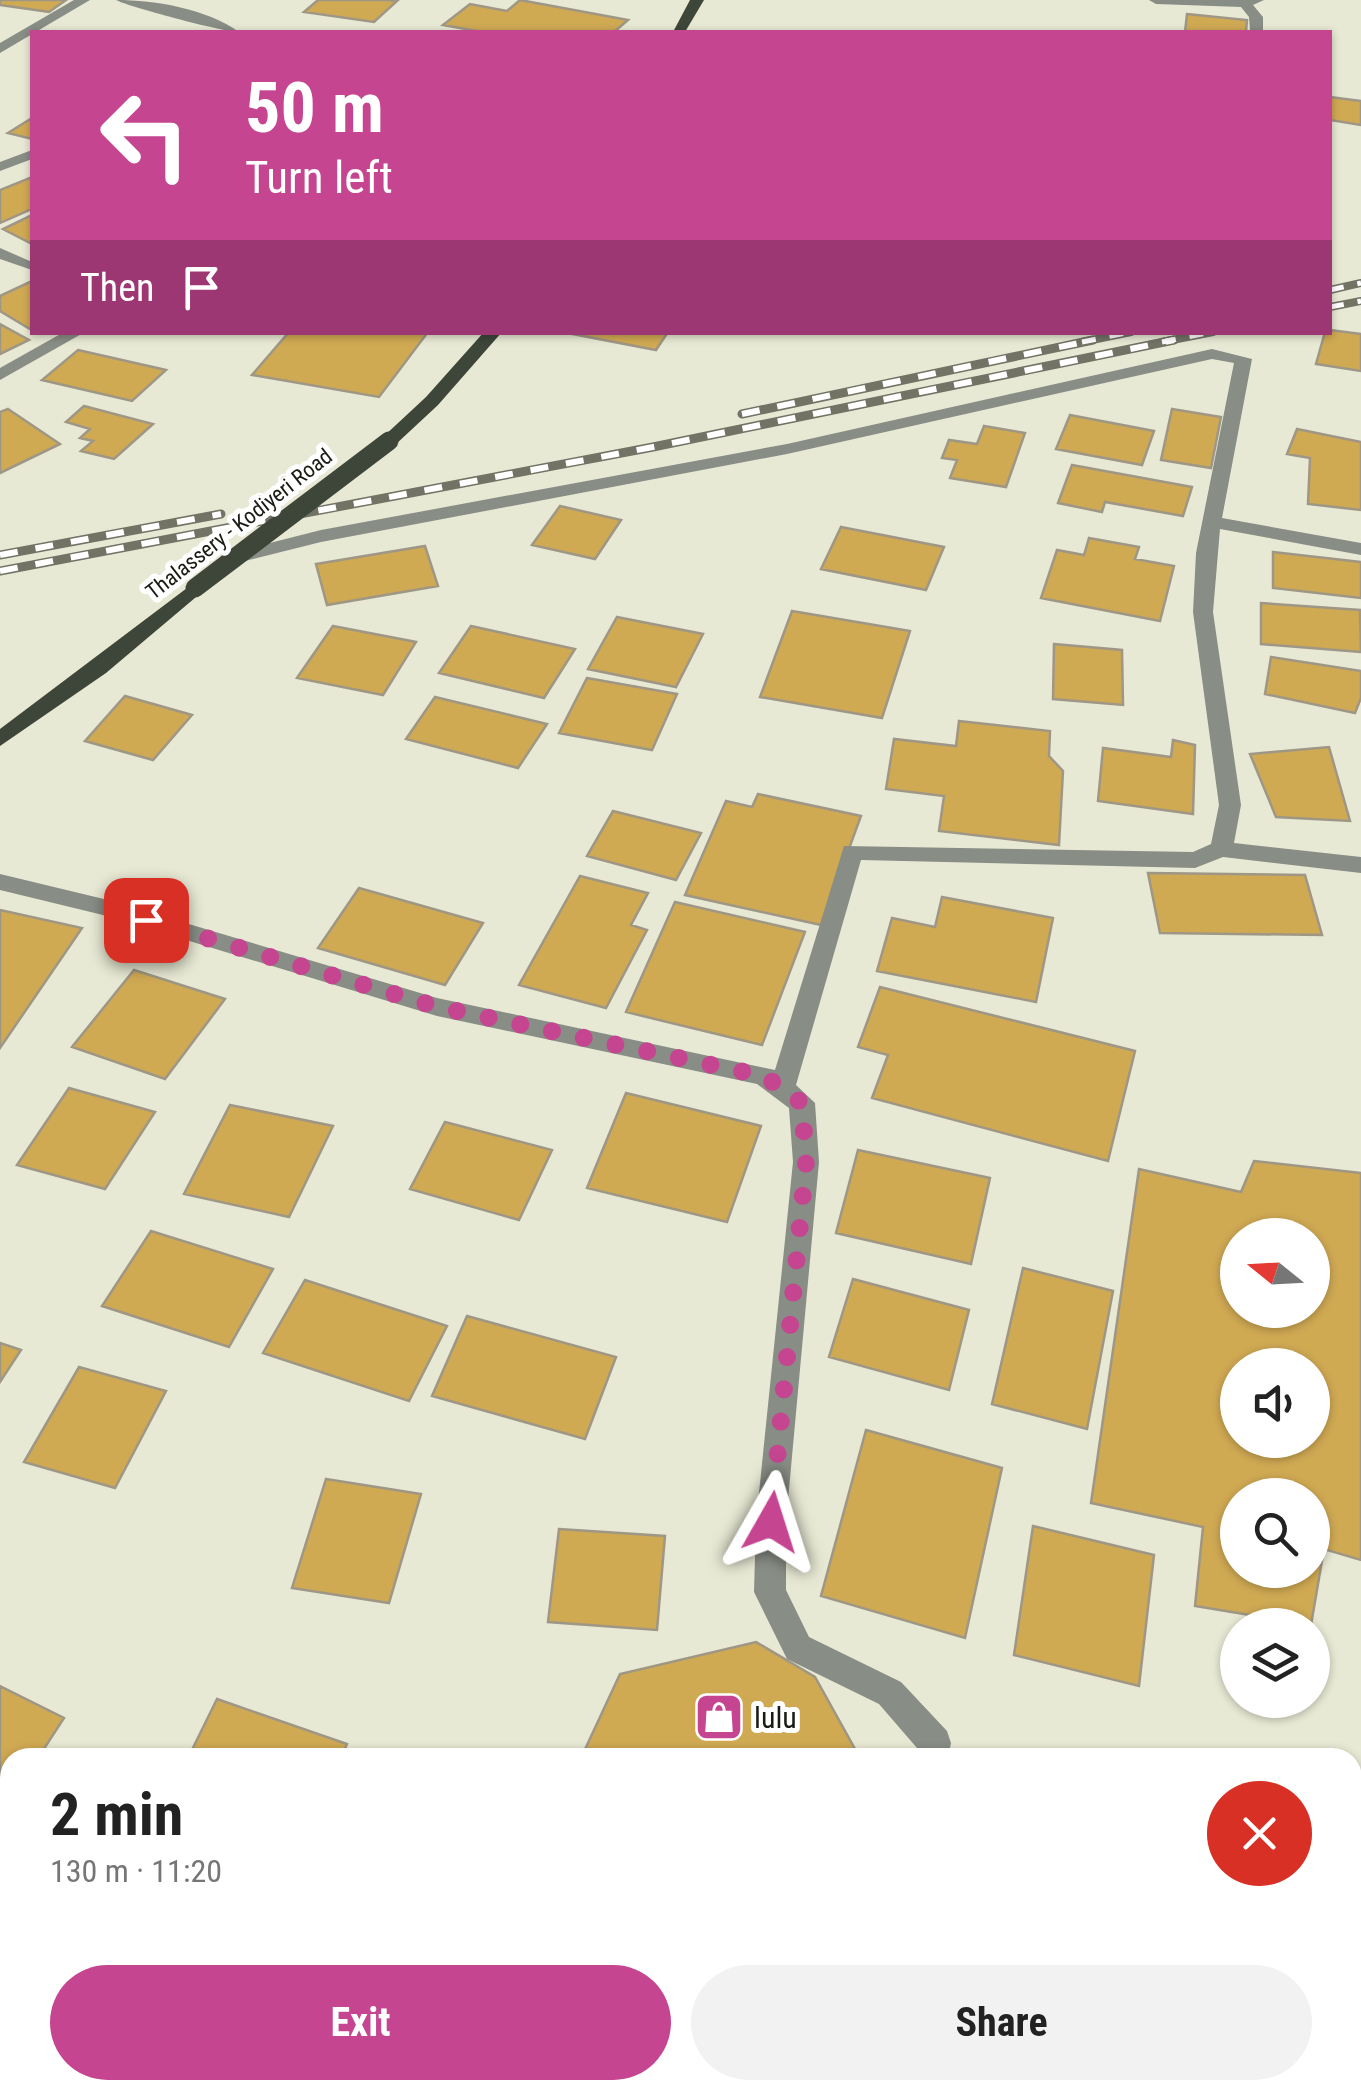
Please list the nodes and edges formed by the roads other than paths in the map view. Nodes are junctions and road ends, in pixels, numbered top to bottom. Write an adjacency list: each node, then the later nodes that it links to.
1 (83, 0): 7 (street)
2 (123, 0): 8 (street)
3 (696, 0): 9 (main road)
4 (1156, 0): 5 (street)
5 (1189, 1): 6 (street)
6 (1250, 1): 10 (street)
7 (31, 30)
8 (227, 30)
9 (680, 30)
10 (1256, 30)
11 (30, 31): 12 (street)
12 (0, 48)
13 (30, 155): 14 (street)
14 (0, 167)
15 (0, 252): 16 (street)
16 (29, 266)
17 (72, 335): 19 (street)
18 (491, 335): 22 (main road, Thalassery - Kodiyeri Road, bridge)
19 (0, 375)
20 (1212, 522): 21 (street); 22 (street); 24 (street)
21 (1361, 549)
22 (229, 559): 23 (main road, Thalassery - Kodiyeri Road, bridge)
23 (0, 739)
24 (1221, 849): 25 (street); 27 (street)
25 (1361, 865)
26 (0, 882): 27 (street)
27 (782, 1089): 28 (street)
28 (934, 1748)

